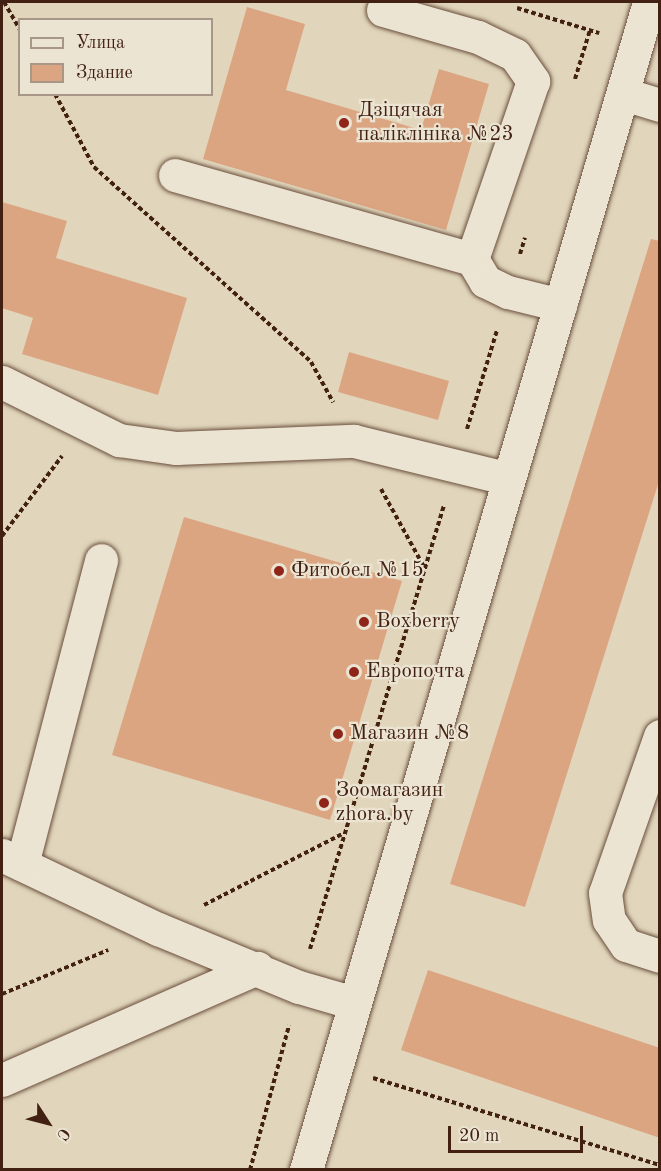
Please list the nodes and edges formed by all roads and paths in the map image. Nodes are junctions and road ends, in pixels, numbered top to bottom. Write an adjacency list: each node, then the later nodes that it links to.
1 (4, 2): 5 (path)
2 (649, 2): 7 (lane)
3 (504, 5): 6 (path)
4 (383, 10): 14 (lane)
5 (18, 26)
6 (590, 30): 7 (path); 8 (path)
7 (637, 45): 9 (lane)
8 (572, 87)
9 (624, 94): 11 (lane); 16 (lane)
10 (55, 96): 19 (path)
11 (660, 105)
12 (175, 175): 14 (lane)
13 (526, 235): 15 (path)
14 (471, 260): 15 (lane)
15 (508, 292): 16 (lane); 20 (path)
16 (560, 305): 21 (lane)
17 (2, 382): 18 (lane)
18 (84, 426): 19 (lane); 22 (path)
19 (354, 441): 20 (lane); 24 (path)
20 (456, 466): 21 (lane); 24 (path)
21 (506, 478): 30 (lane)
22 (2, 536)
23 (101, 560): 26 (lane)
24 (425, 568): 29 (path)
25 (660, 735): 27 (lane)
26 (12, 860): 28 (lane)
27 (660, 956)
28 (257, 968): 29 (lane); 32 (lane)
29 (299, 987): 30 (lane); 34 (path)
30 (354, 1002): 31 (lane)
31 (335, 1067): 33 (path); 35 (lane)
32 (2, 1080)
33 (660, 1165)
34 (250, 1170)
35 (306, 1170)

